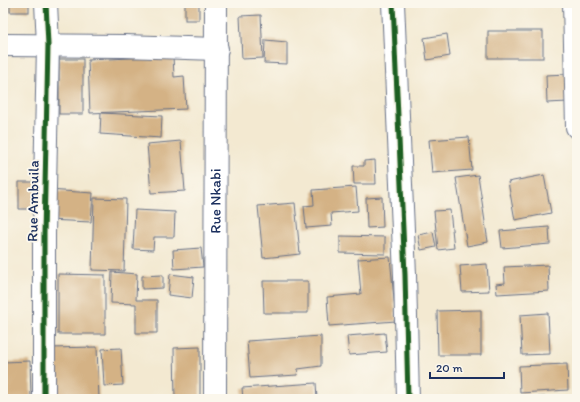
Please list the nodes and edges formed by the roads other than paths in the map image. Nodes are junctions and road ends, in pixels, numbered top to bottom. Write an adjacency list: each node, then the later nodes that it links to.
1 (46, 3): 6 (street, Rue Ambuila)
2 (216, 3): 7 (street, Rue Nkabi)
3 (393, 3): 11 (street)
4 (574, 3): 8 (street)
5 (3, 45): 6 (street)
6 (48, 45): 7 (street); 9 (street, Rue Ambuila)
7 (217, 49): 10 (street, Rue Nkabi)
8 (577, 127)
9 (44, 399)
10 (215, 399)
11 (408, 399)

